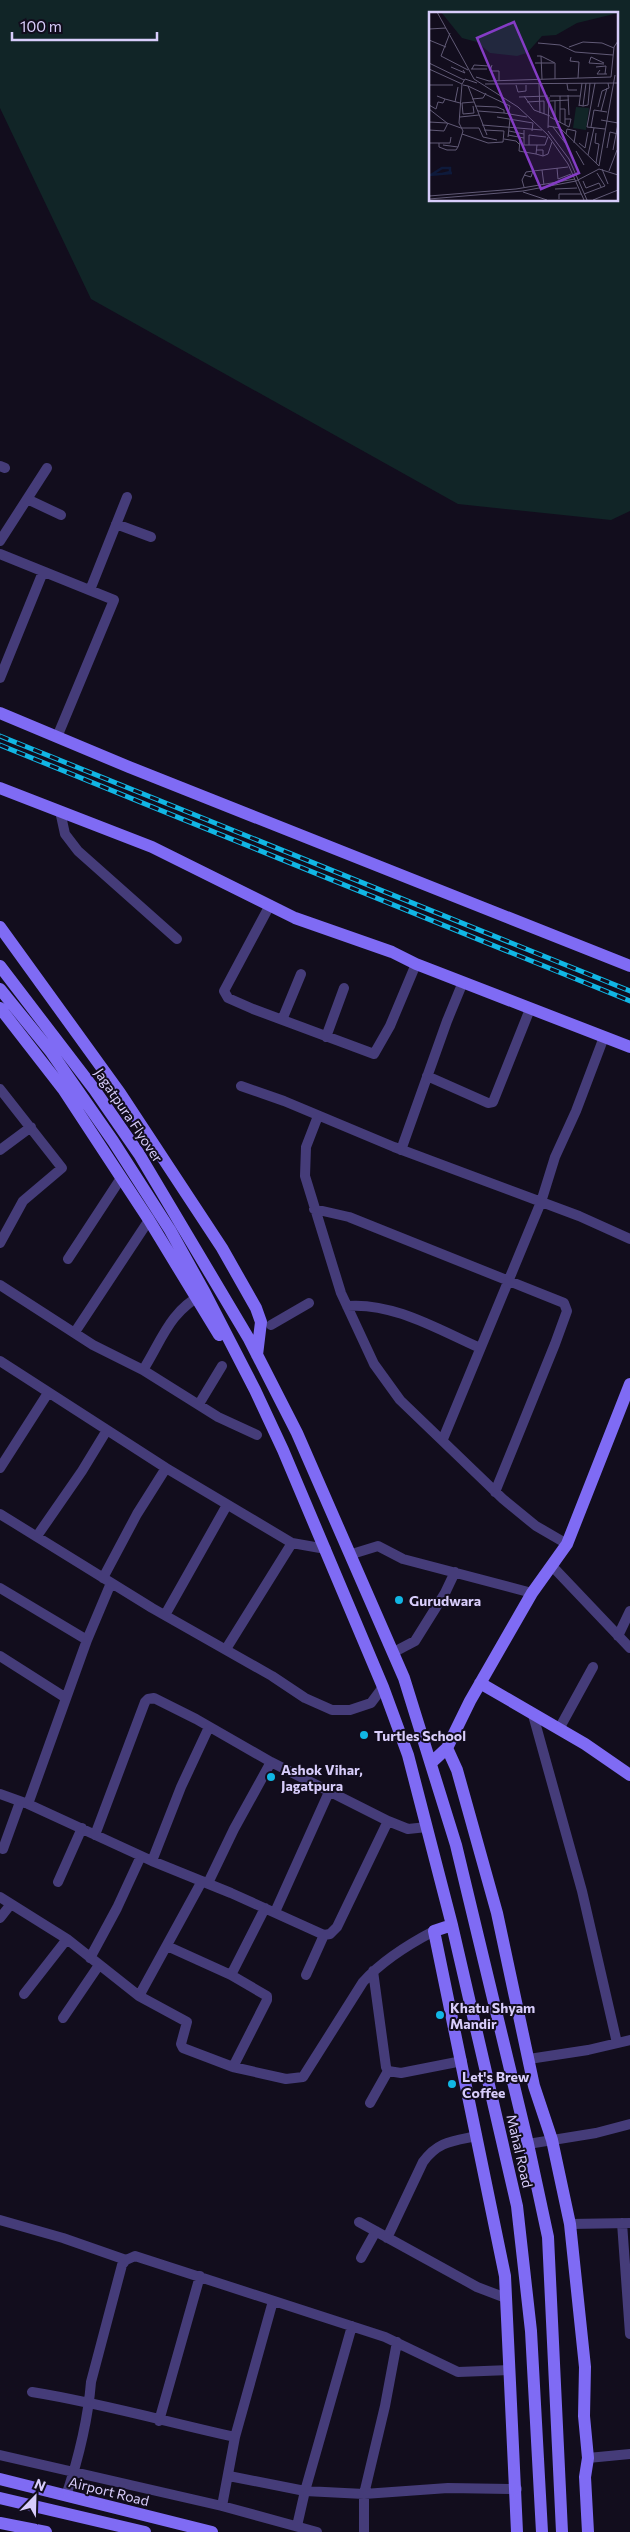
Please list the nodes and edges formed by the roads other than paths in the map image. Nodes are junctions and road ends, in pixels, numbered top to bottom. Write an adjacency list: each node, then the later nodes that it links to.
1 (47, 468): 3 (street)
2 (127, 497): 5 (street)
3 (27, 499): 4 (street); 7 (street)
4 (61, 515)
5 (116, 524): 6 (street); 10 (street)
6 (151, 537)
7 (0, 541)
8 (0, 554): 9 (street)
9 (43, 572): 10 (street); 11 (street)
10 (90, 590): 13 (street)
11 (0, 678)
12 (0, 713): 13 (main road)
13 (57, 737): 21 (main road)
14 (0, 788): 15 (main road)
15 (60, 811): 16 (main road); 18 (street)
16 (270, 905): 19 (main road); 28 (street)
17 (0, 927): 49 (main road)
18 (177, 939)
19 (416, 964): 23 (main road); 29 (street)
20 (0, 966): 48 (main road, Jagatpura Flyover)
21 (630, 966)
22 (301, 974): 28 (street)
23 (463, 982): 27 (main road); 32 (street)
24 (344, 988): 29 (street)
25 (0, 989): 50 (main road, Jagatpura Flyover)
26 (0, 1008): 39 (main road)
27 (530, 1010): 30 (main road); 32 (street)
28 (282, 1020): 29 (street)
29 (326, 1037)
30 (604, 1037): 31 (main road); 40 (street)
31 (630, 1047)
32 (427, 1076): 38 (street)
33 (241, 1086): 35 (street)
34 (0, 1089): 36 (street)
35 (318, 1116): 38 (street); 41 (street)
36 (30, 1127): 37 (street); 44 (street)
37 (0, 1150)
38 (401, 1150): 40 (street)
39 (121, 1178): 42 (main road); 45 (street)
40 (541, 1202): 43 (street); 46 (street)
41 (314, 1209): 46 (street); 52 (street)
42 (149, 1220): 50 (main road); 54 (street)
43 (630, 1239)
44 (0, 1243)
45 (68, 1259)
46 (508, 1282): 55 (street); 68 (street)
47 (0, 1285): 54 (street)
48 (220, 1289): 49 (main road); 56 (main road, Jagatpura Flyover)
49 (246, 1290): 56 (main road)
50 (200, 1295): 59 (street); 74 (main road, Mahal Road)
51 (309, 1303): 53 (street)
52 (347, 1306): 55 (street); 65 (street)
53 (271, 1325)
54 (75, 1332): 59 (street)
55 (480, 1348): 65 (street)
56 (257, 1355): 75 (main road, Jagatpura Flyover)
57 (0, 1361): 61 (street)
58 (222, 1366): 62 (street)
59 (143, 1370): 62 (street)
60 (630, 1384): 73 (main road)
61 (48, 1393): 63 (street); 66 (street)
62 (199, 1404): 64 (street)
63 (107, 1430): 67 (street); 71 (street)
64 (257, 1435)
65 (443, 1439): 68 (street)
66 (0, 1468)
67 (166, 1468): 69 (street); 78 (street)
68 (495, 1492): 73 (street)
69 (227, 1506): 72 (street); 82 (street)
70 (0, 1514): 71 (street)
71 (37, 1536): 78 (street)
72 (292, 1543): 74 (street); 86 (street)
73 (567, 1544): 76 (main road)
74 (326, 1549): 91 (main road, Mahal Road)
75 (352, 1554): 77 (street); 87 (main road, Mahal Road)
76 (552, 1566): 80 (main road); 83 (street)
77 (455, 1572): 80 (street); 87 (street)
78 (107, 1580): 82 (street); 84 (street)
79 (0, 1588): 84 (street)
80 (532, 1593): 90 (main road)
81 (630, 1611): 83 (street)
82 (164, 1615): 86 (street)
83 (618, 1636): 85 (street)
84 (87, 1640): 92 (street)
85 (630, 1648)
86 (226, 1649): 91 (street)
87 (394, 1652): 98 (main road, Mahal Road)
88 (0, 1656): 92 (street)
89 (594, 1667): 95 (street)
90 (480, 1683): 93 (main road); 96 (main road)
91 (383, 1687): 105 (main road, Mahal Road)
92 (66, 1698): 102 (street)
93 (534, 1714): 95 (main road); 130 (street)
94 (209, 1727): 97 (street); 106 (street); 109 (street)
95 (559, 1729): 99 (main road)
96 (447, 1748): 98 (main road); 131 (main road)
97 (272, 1762): 100 (street); 111 (street)
98 (432, 1762): 139 (main road, Mahal Road)
99 (630, 1775)
100 (329, 1792): 103 (street); 114 (street)
101 (0, 1794): 102 (street)
102 (24, 1803): 104 (street); 107 (street)
103 (388, 1821): 105 (street); 118 (street)
104 (82, 1828): 106 (street); 110 (street)
105 (426, 1828): 116 (main road, Mahal Road)
106 (95, 1835): 108 (street)
107 (3, 1849)
108 (141, 1856): 109 (street); 121 (street)
109 (152, 1861): 111 (street)
110 (58, 1882)
111 (205, 1882): 114 (street); 120 (street)
112 (0, 1897): 113 (street)
113 (11, 1904): 115 (street); 119 (street)
114 (270, 1910): 118 (street); 124 (street)
115 (0, 1918)
116 (452, 1925): 117 (main road); 179 (main road, Mahal Road)
117 (434, 1930): 123 (street); 132 (main road)
118 (324, 1935): 125 (street)
119 (67, 1939): 121 (street); 126 (street)
120 (167, 1946): 124 (street); 127 (street)
121 (90, 1958): 122 (street)
122 (99, 1965): 127 (street); 128 (street)
123 (373, 1971): 133 (street); 134 (street)
124 (231, 1975): 133 (street)
125 (306, 1975)
126 (24, 1994)
127 (139, 1996): 133 (street)
128 (63, 2018)
129 (630, 2040): 130 (street)
130 (617, 2043): 131 (street)
131 (529, 2059): 138 (main road)
132 (462, 2061): 134 (street); 137 (main road)
133 (233, 2067)
134 (388, 2071): 135 (street)
135 (370, 2103)
136 (630, 2124): 138 (street)
137 (477, 2136): 145 (street); 149 (main road)
138 (552, 2140): 139 (street); 143 (main road)
139 (528, 2144): 180 (main road, Mahal Road)
140 (0, 2220): 147 (street)
141 (359, 2222): 144 (street)
142 (626, 2223): 143 (street); 152 (street)
143 (570, 2224): 161 (main road)
144 (376, 2232): 145 (street); 146 (street)
145 (387, 2238): 149 (street)
146 (361, 2258)
147 (126, 2260): 148 (street); 156 (street)
148 (200, 2276): 150 (street); 157 (street)
149 (506, 2298): 154 (main road)
150 (273, 2300): 151 (street); 158 (street)
151 (352, 2326): 153 (street); 166 (street)
152 (630, 2334)
153 (397, 2342): 154 (street); 167 (street)
154 (510, 2370): 165 (main road)
155 (32, 2392): 156 (street)
156 (90, 2401): 157 (street); 162 (street)
157 (159, 2421): 158 (street)
158 (235, 2437): 163 (street)
159 (630, 2454): 161 (street)
160 (0, 2455): 162 (street)
161 (588, 2458): 181 (main road)
162 (74, 2471): 168 (street); 170 (street)
163 (229, 2476): 166 (street); 170 (street)
164 (0, 2479): 168 (main road, Airport Road)
165 (516, 2490): 167 (street); 178 (main road)
166 (306, 2491): 167 (street); 172 (street)
167 (364, 2494): 177 (street)
168 (66, 2496): 175 (main road, Airport Road)
169 (0, 2498): 174 (main road)
170 (222, 2506): 172 (street)
171 (0, 2523): 173 (main road)
172 (296, 2526): 176 (street)
173 (46, 2532)
174 (145, 2532)
175 (212, 2532)
176 (317, 2532)
177 (364, 2532)
178 (517, 2532)
179 (542, 2532)
180 (562, 2532)
181 (588, 2532)

